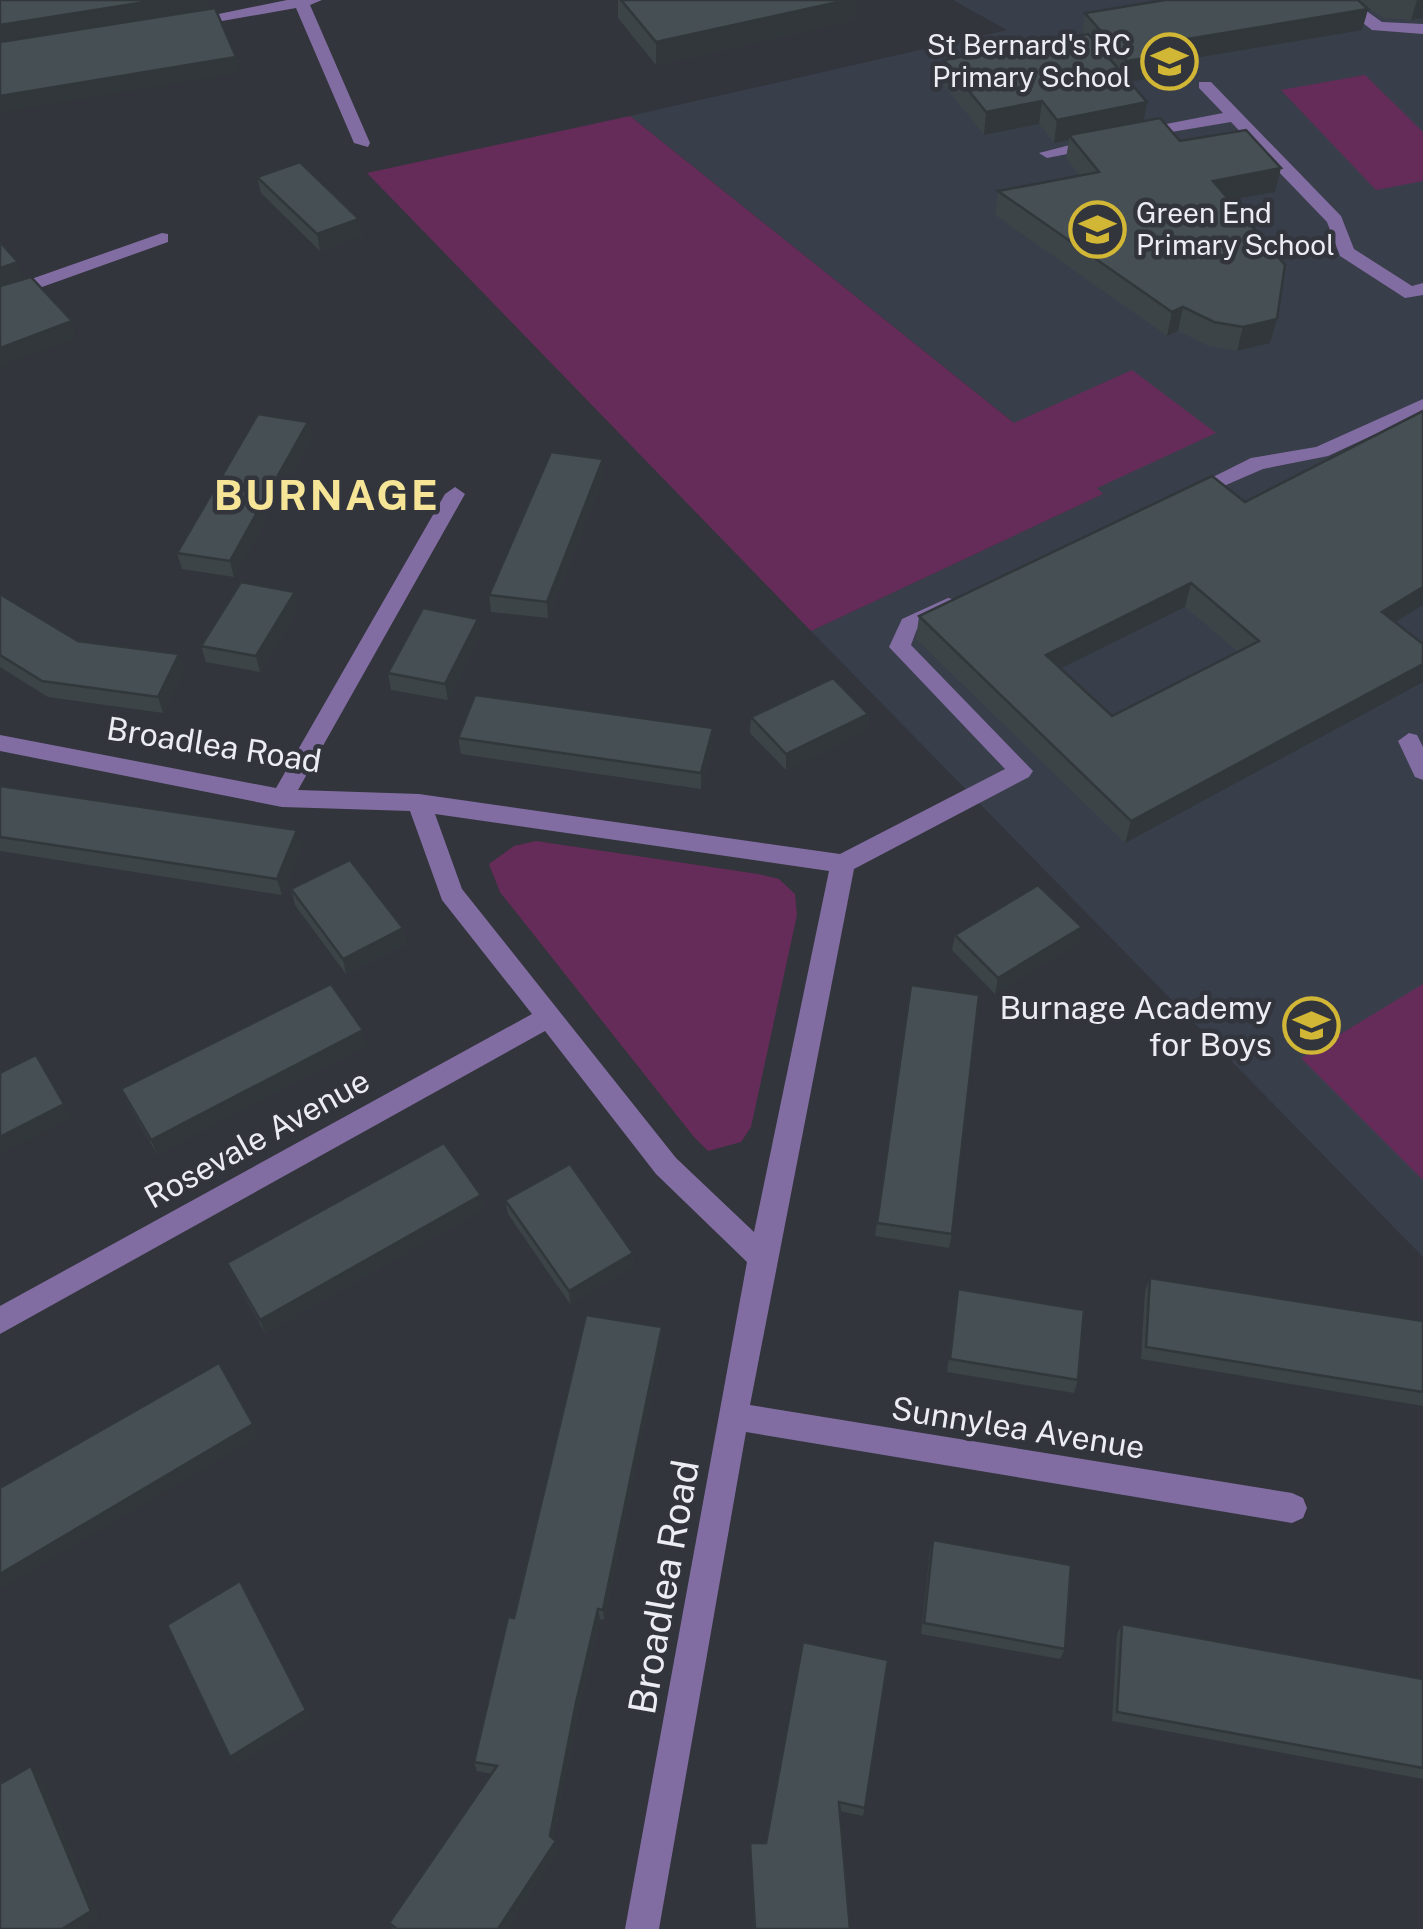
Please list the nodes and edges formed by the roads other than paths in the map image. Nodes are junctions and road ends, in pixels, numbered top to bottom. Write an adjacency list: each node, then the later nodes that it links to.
1 (1340, 0): 5 (street)
2 (308, 1): 3 (street); 8 (street)
3 (273, 4): 4 (street)
4 (176, 24)
5 (1423, 29)
6 (1205, 85): 7 (street)
7 (1234, 116): 9 (street); 11 (street)
8 (362, 143)
9 (1047, 152)
10 (162, 238): 12 (street)
11 (1423, 288)
12 (0, 296)
13 (1423, 405): 15 (street)
14 (456, 494): 20 (street)
15 (1169, 504)
16 (974, 593): 22 (street)
17 (1408, 741): 19 (street)
18 (0, 743): 20 (street, Broadlea Road)
19 (1423, 771)
20 (282, 798): 21 (street, Broadlea Road)
21 (419, 803): 22 (street, Broadlea Road); 23 (street)
22 (843, 864): 24 (street, Broadlea Road)
23 (547, 1018): 24 (street); 25 (street, Rosevale Avenue)
24 (762, 1258): 26 (street, Broadlea Road)
25 (0, 1321)
26 (732, 1416): 27 (street, Sunnylea Avenue); 28 (street, Broadlea Road)
27 (1292, 1508)
28 (642, 1929)

